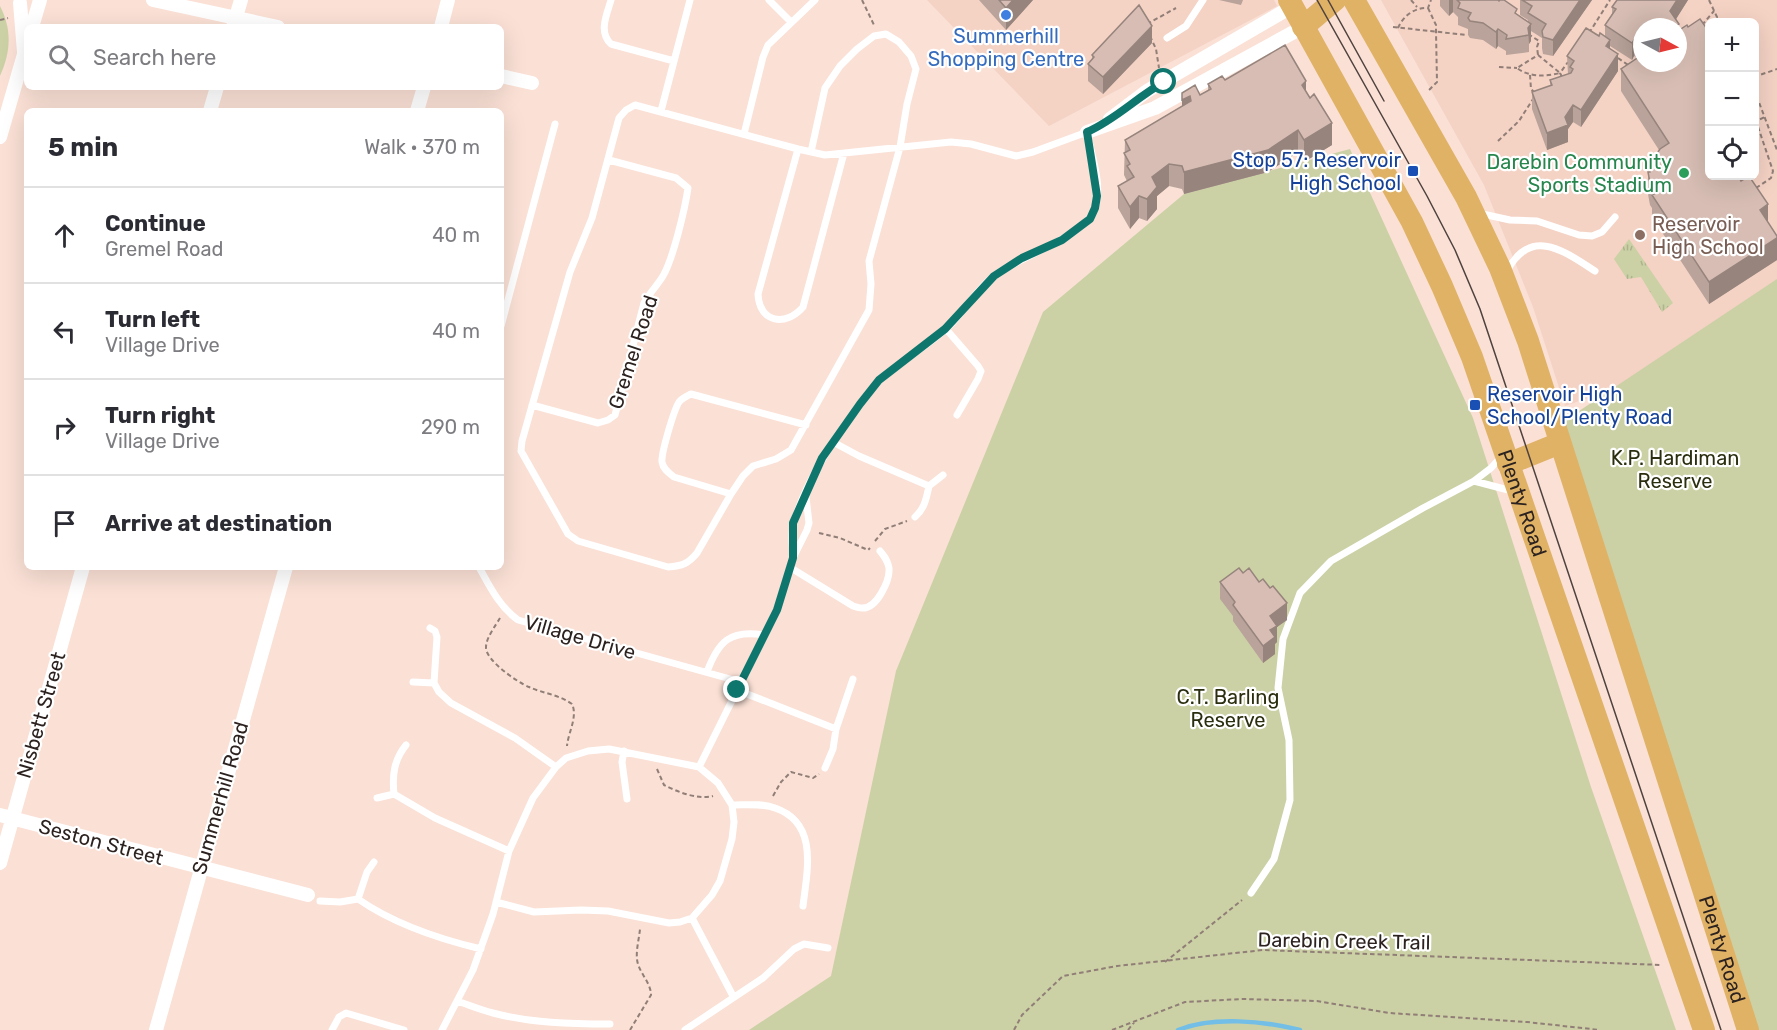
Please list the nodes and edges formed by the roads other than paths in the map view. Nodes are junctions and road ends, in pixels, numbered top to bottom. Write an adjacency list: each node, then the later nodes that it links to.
1 (38, 0): 12 (street); 16 (street)
2 (153, 0): 14 (street)
3 (241, 0): 14 (street)
4 (448, 0): 18 (street)
5 (611, 0): 23 (lane)
6 (690, 0): 23 (lane)
7 (769, 0): 15 (lane)
8 (815, 0): 15 (lane)
9 (1203, 0): 20 (lane)
10 (1335, 0): 19 (highway)
11 (1354, 0): 41 (highway, Plenty Road)
12 (16, 2): 21 (street)
13 (1298, 2): 19 (highway, Plenty Road); 32 (street)
14 (235, 22): 17 (street)
15 (791, 22): 34 (lane)
16 (33, 24)
17 (252, 24)
18 (442, 24)
19 (1303, 27): 32 (street); 52 (highway, Plenty Road)
20 (1167, 38)
21 (24, 40)
22 (24, 56): 35 (street)
23 (674, 61): 30 (lane)
24 (504, 77): 25 (street)
25 (532, 83)
26 (215, 90): 28 (street)
27 (423, 90): 29 (street)
28 (211, 108)
29 (418, 108)
30 (661, 111): 34 (lane); 40 (lane)
31 (555, 124): 45 (lane)
32 (1101, 126): 33 (street)
33 (1087, 132): 36 (lane); 46 (lane)
34 (744, 134): 37 (lane)
35 (0, 137)
36 (900, 147): 38 (lane); 39 (lane); 49 (lane)
37 (798, 149): 38 (lane); 39 (lane)
38 (811, 152): 39 (lane)
39 (844, 153)
40 (609, 160): 47 (lane); 47 (lane, Gremel Road)
41 (1473, 212): 42 (lane); 44 (highway, Plenty Road)
42 (1615, 217)
43 (1595, 271): 44 (lane)
44 (1503, 277): 51 (highway, Plenty Road)
45 (504, 315)
46 (945, 329): 48 (lane); 50 (lane)
47 (532, 405): 57 (lane)
48 (957, 415)
49 (806, 425): 57 (lane); 57 (lane)
50 (833, 442): 55 (lane); 58 (lane)
51 (1560, 442): 52 (highway); 100 (highway, Plenty Road)
52 (1506, 458): 54 (lane); 56 (highway, Plenty Road)
53 (943, 476): 55 (lane)
54 (1474, 481): 56 (lane); 89 (lane)
55 (929, 486): 59 (lane)
56 (1517, 492): 99 (highway, Plenty Road)
57 (730, 494)
58 (806, 494): 61 (lane); 61 (lane)
59 (915, 518)
60 (880, 551): 62 (lane)
61 (793, 558): 62 (lane)
62 (791, 568): 67 (lane)
63 (82, 570): 84 (street, Nisbett Street)
64 (285, 570): 88 (street, Summerhill Road)
65 (481, 570): 68 (lane, Village Drive)
66 (430, 628): 72 (lane)
67 (764, 635): 68 (lane); 71 (lane)
68 (707, 672): 71 (lane, Village Drive)
69 (853, 679): 74 (lane)
70 (413, 682): 72 (lane)
71 (741, 682): 73 (lane)
72 (434, 683): 77 (lane)
73 (737, 690): 74 (lane); 78 (lane)
74 (836, 729): 79 (lane)
75 (406, 745): 80 (lane)
76 (624, 751): 77 (lane); 78 (lane); 82 (lane)
77 (556, 767): 85 (lane)
78 (699, 767): 83 (lane)
79 (825, 768)
80 (394, 794): 81 (lane); 85 (lane)
81 (377, 798)
82 (627, 799)
83 (732, 805): 93 (lane); 94 (lane)
84 (6, 817): 87 (street, Nisbett Street); 88 (street, Seston Street)
85 (509, 851): 92 (lane)
86 (374, 862): 91 (lane)
87 (0, 863)
88 (200, 868): 90 (street, Seston Street); 102 (street, Summerhill Road)
89 (1251, 893)
90 (314, 898): 91 (lane)
91 (358, 899): 96 (lane)
92 (496, 902): 94 (lane); 96 (lane)
93 (803, 906)
94 (692, 918): 97 (lane)
95 (828, 948): 97 (lane)
96 (481, 949): 98 (lane)
97 (733, 996): 106 (lane)
98 (457, 1001): 101 (lane); 105 (lane)
99 (1701, 1021)
100 (1745, 1021)
101 (610, 1024)
102 (156, 1030)
103 (332, 1030): 104 (lane)
104 (404, 1030)
105 (441, 1030)
106 (685, 1030)

